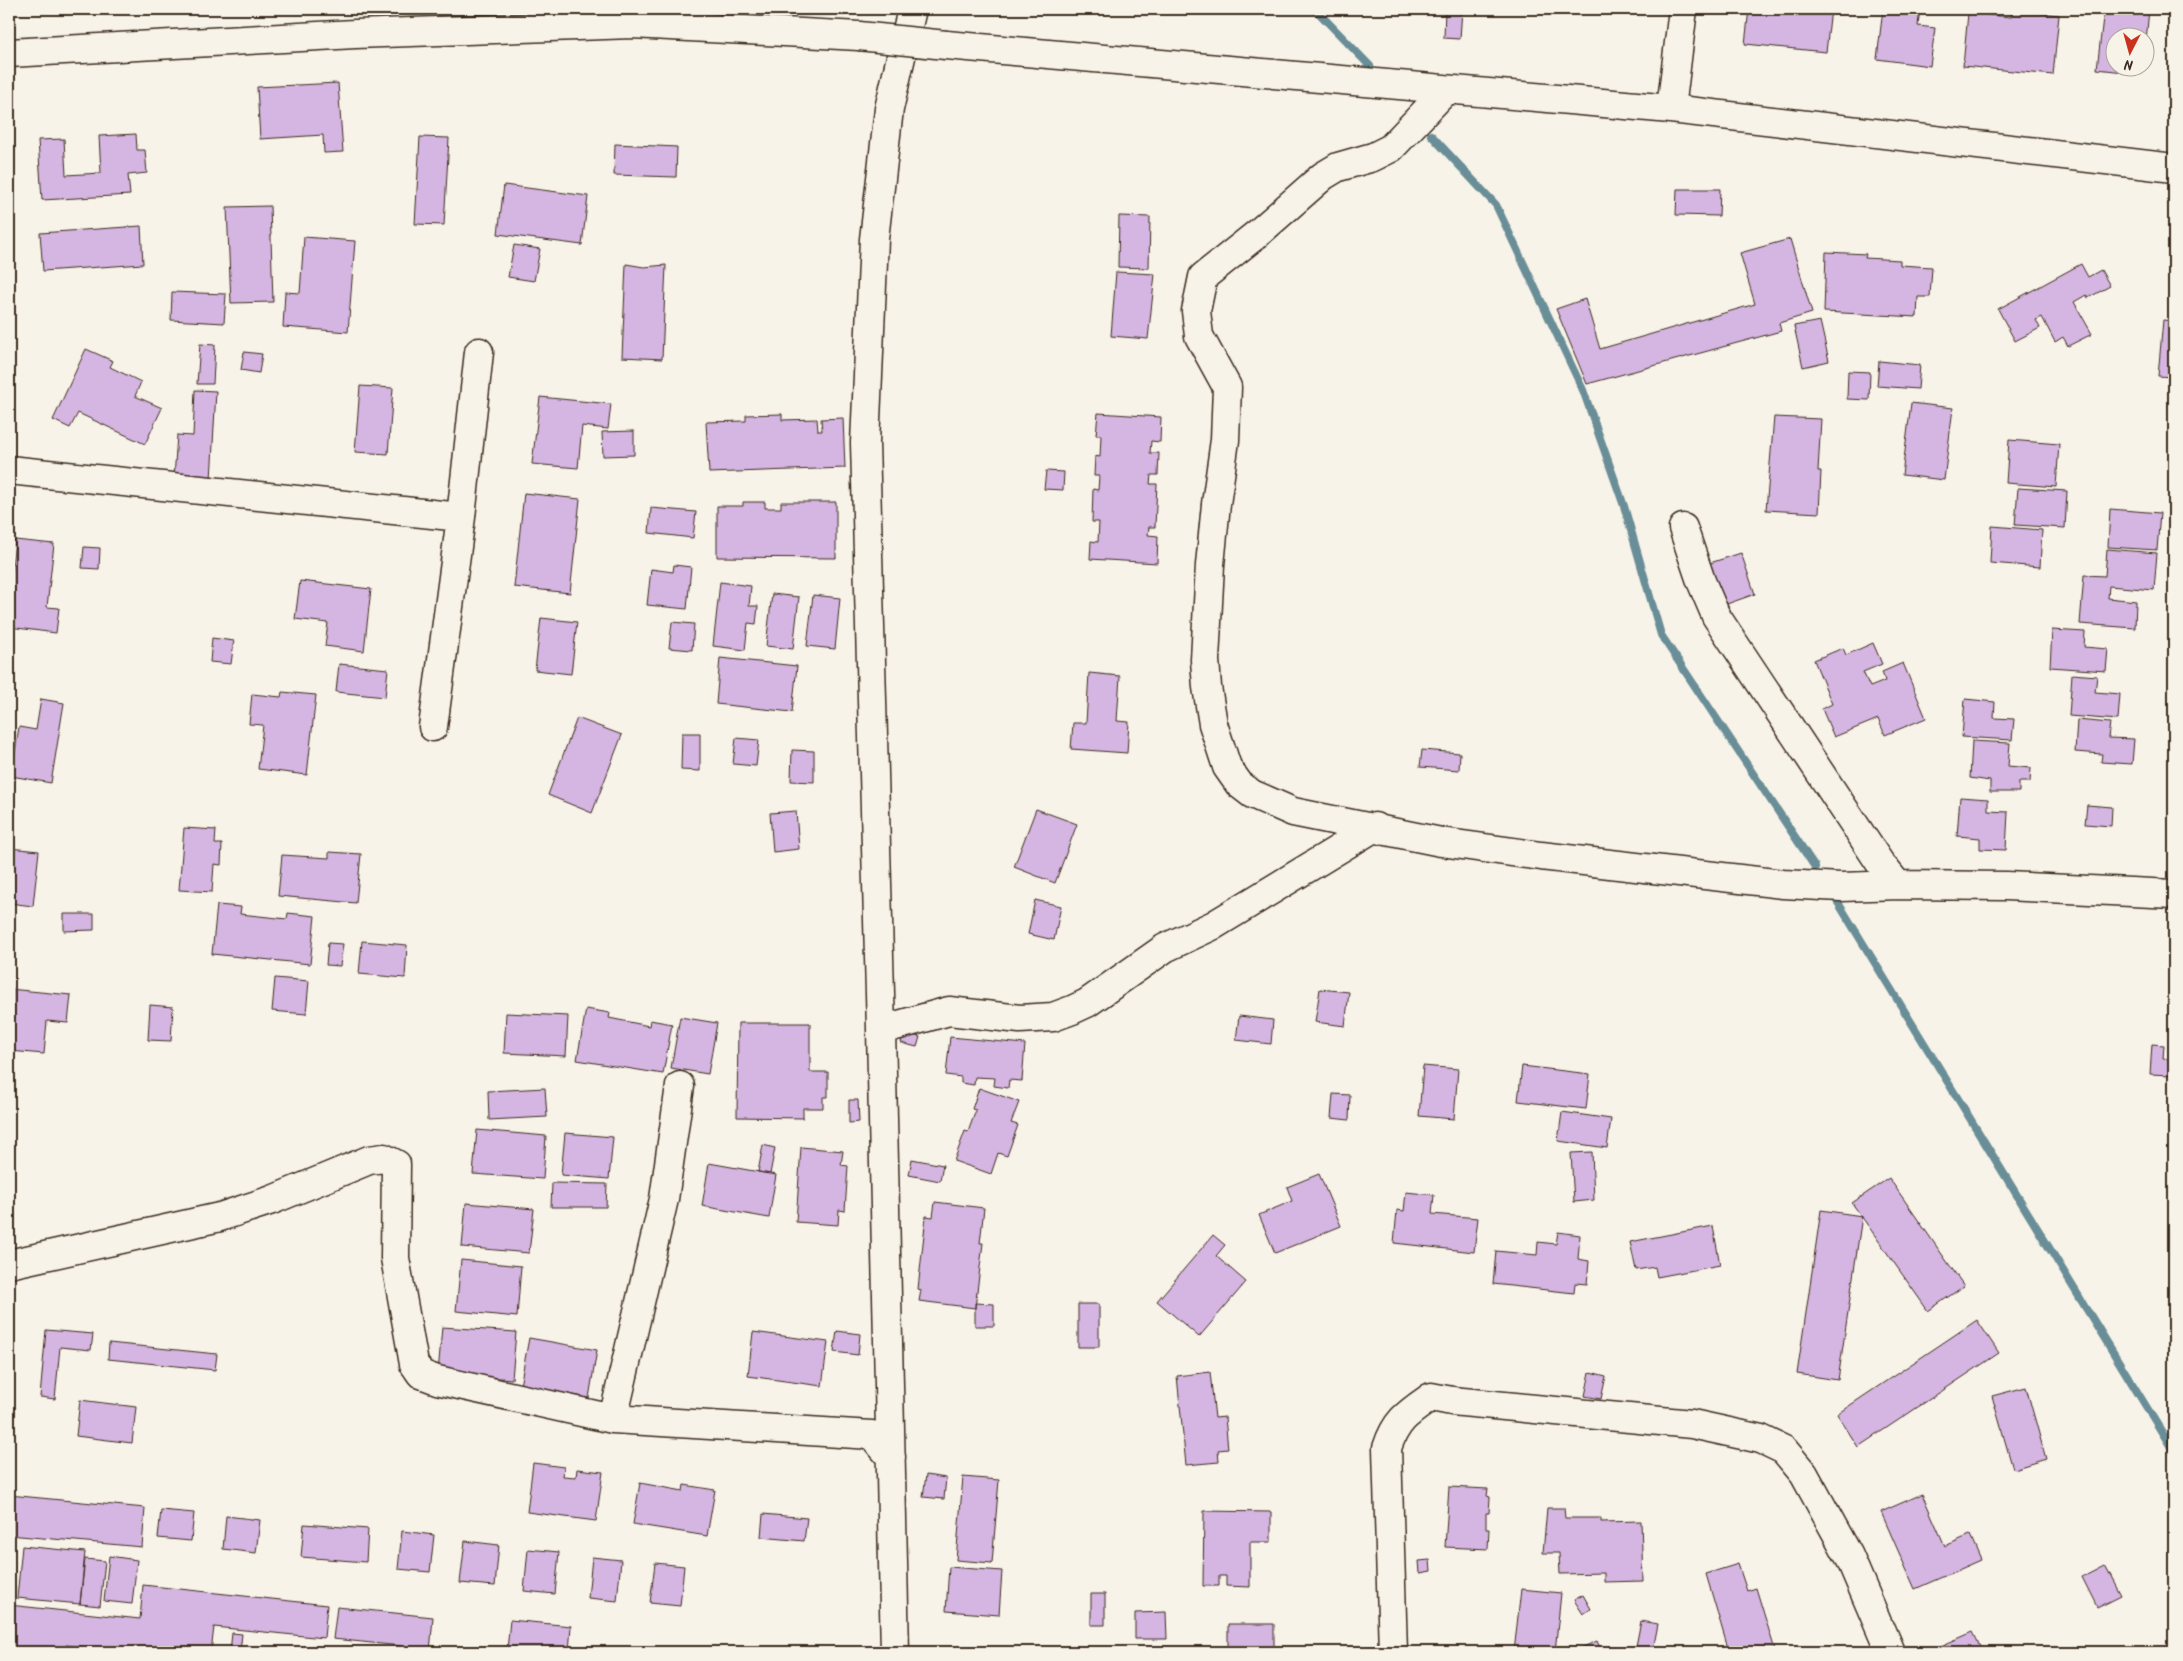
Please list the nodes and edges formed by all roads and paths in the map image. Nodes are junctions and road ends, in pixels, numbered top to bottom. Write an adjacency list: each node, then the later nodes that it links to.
1 (912, 9): 15 (street)
2 (1683, 9): 5 (street)
3 (9, 53): 4 (street, bridge)
4 (1446, 90): 5 (street); 12 (street)
5 (1671, 109): 6 (street)
6 (2174, 168)
7 (479, 352): 9 (street)
8 (9, 470): 9 (street)
9 (462, 517): 11 (street)
10 (1683, 528): 13 (street)
11 (433, 727)
12 (1375, 826): 13 (street); 15 (street)
13 (1898, 885): 14 (street)
14 (2174, 894)
15 (881, 1030): 19 (street)
16 (680, 1086): 18 (street)
17 (9, 1264): 18 (street)
18 (614, 1419): 19 (street)
19 (891, 1457): 20 (street)
20 (895, 1652)
21 (1393, 1652): 22 (street)
22 (1890, 1652)

